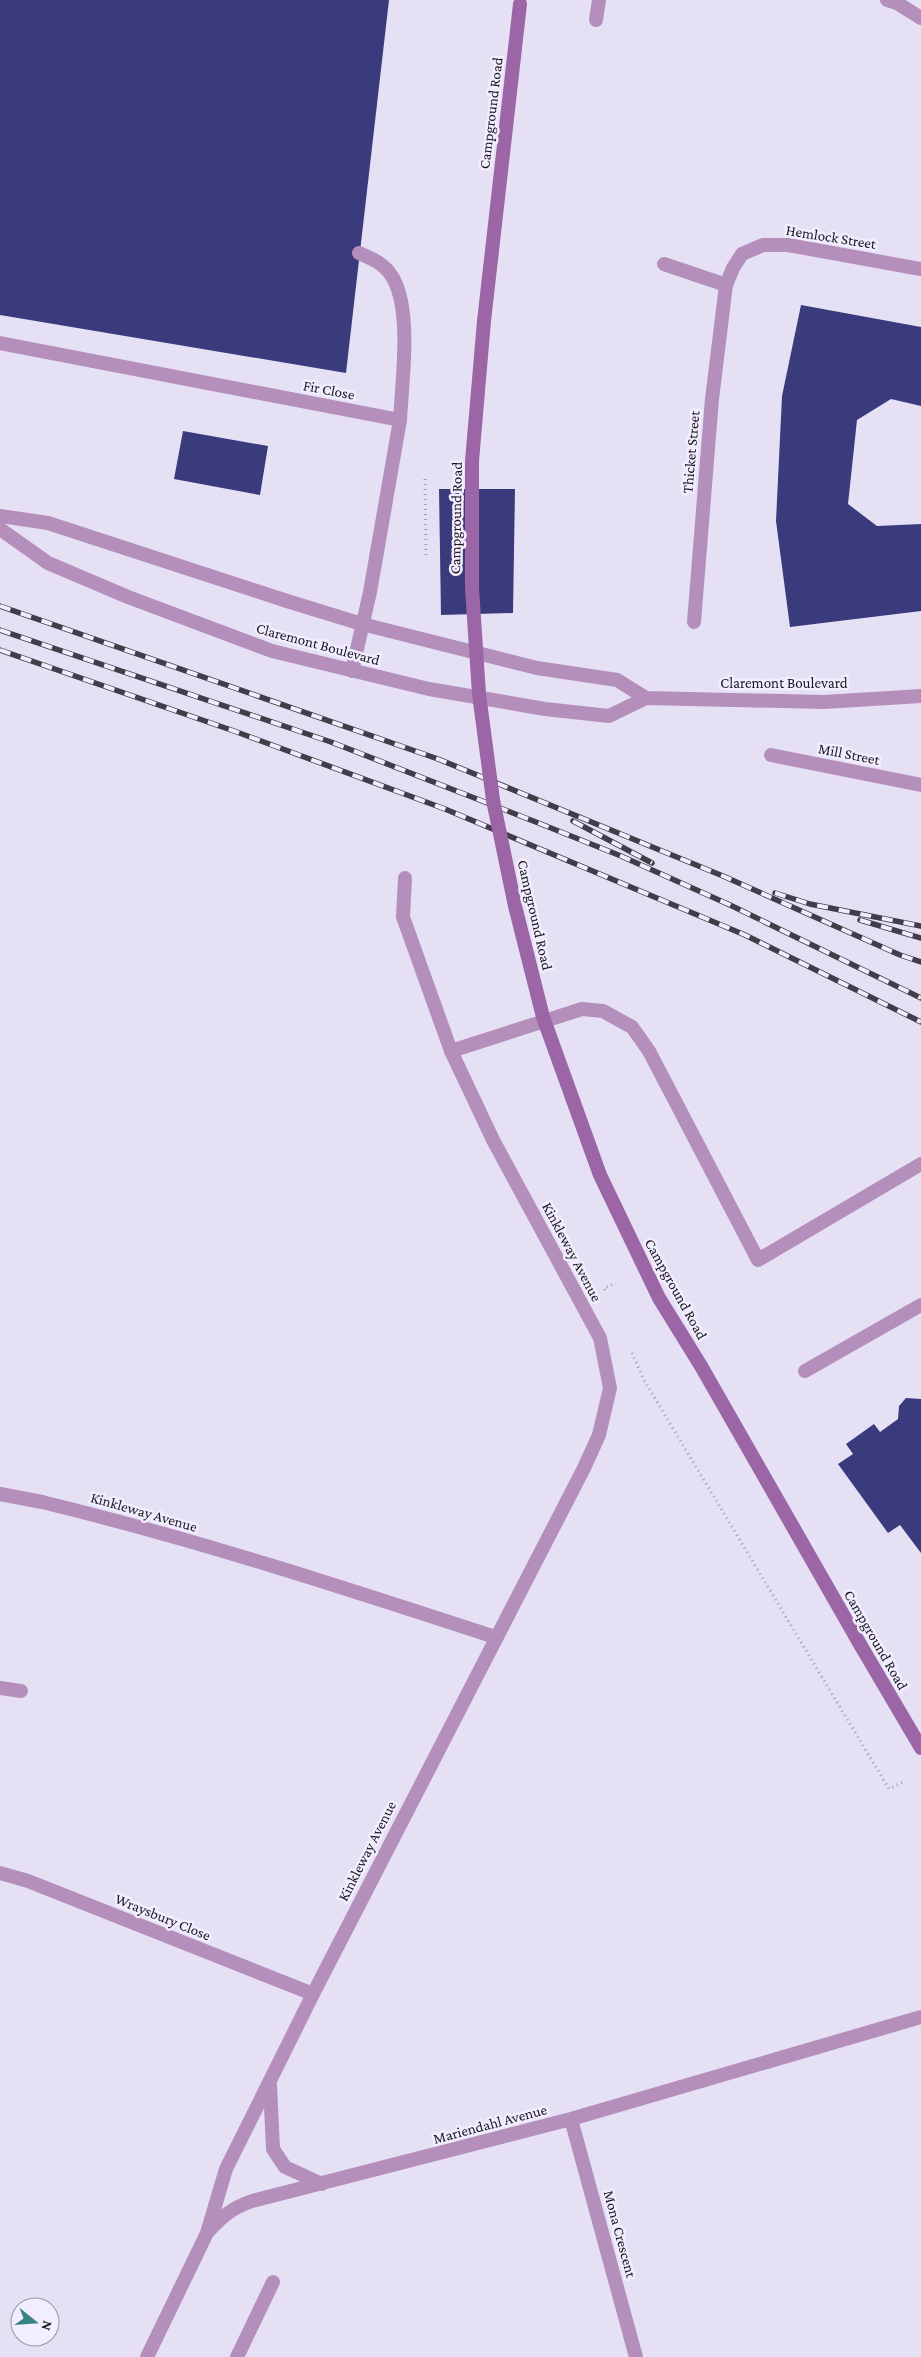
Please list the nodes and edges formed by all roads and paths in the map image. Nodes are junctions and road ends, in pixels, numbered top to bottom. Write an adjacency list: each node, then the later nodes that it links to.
1 (599, 0): 5 (street)
2 (887, 0): 4 (street)
3 (520, 2): 35 (main road, Campground Road, bridge)
4 (921, 18)
5 (596, 20)
6 (359, 253): 11 (street)
7 (664, 264): 9 (street)
8 (921, 270): 9 (street, Hemlock Street)
9 (726, 285): 16 (street, Thicket Street)
10 (0, 343): 11 (street, Fir Close)
11 (400, 420): 17 (street)
12 (425, 479): 15 (path)
13 (0, 516): 17 (street, Claremont Boulevard)
14 (0, 529): 18 (street, Claremont Boulevard)
15 (426, 558)
16 (694, 622)
17 (362, 624): 18 (street); 20 (street, Claremont Boulevard)
18 (352, 671): 20 (street, Claremont Boulevard)
19 (921, 696): 20 (street, Claremont Boulevard)
20 (646, 698)
21 (771, 755): 22 (street, Mill Street)
22 (921, 785)
23 (405, 878): 24 (street, Kinkleway Avenue)
24 (451, 1051): 25 (street); 32 (street, Kinkleway Avenue)
25 (921, 1164)
26 (616, 1283): 27 (path)
27 (604, 1288)
28 (921, 1305): 30 (street)
29 (628, 1345): 36 (path)
30 (805, 1371)
31 (0, 1494): 32 (street, Kinkleway Avenue)
32 (495, 1637): 38 (street, Kinkleway Avenue)
33 (0, 1688): 34 (street)
34 (22, 1691)
35 (921, 1748)
36 (903, 1782)
37 (0, 1873): 38 (street, Wraysbury Close)
38 (313, 1994): 40 (street, Kinkleway Avenue)
39 (921, 2017): 41 (street, Mariendahl Avenue)
40 (270, 2082): 42 (street, Kinkleway Avenue); 43 (street, Kinkleway Avenue)
41 (571, 2119): 42 (street, Mariendahl Avenue); 47 (street, Mona Crescent)
42 (322, 2184): 43 (street, Mariendahl Avenue)
43 (207, 2234): 45 (street, Mariendahl Avenue)
44 (273, 2282): 46 (street)
45 (147, 2357)
46 (237, 2357)
47 (636, 2357)

